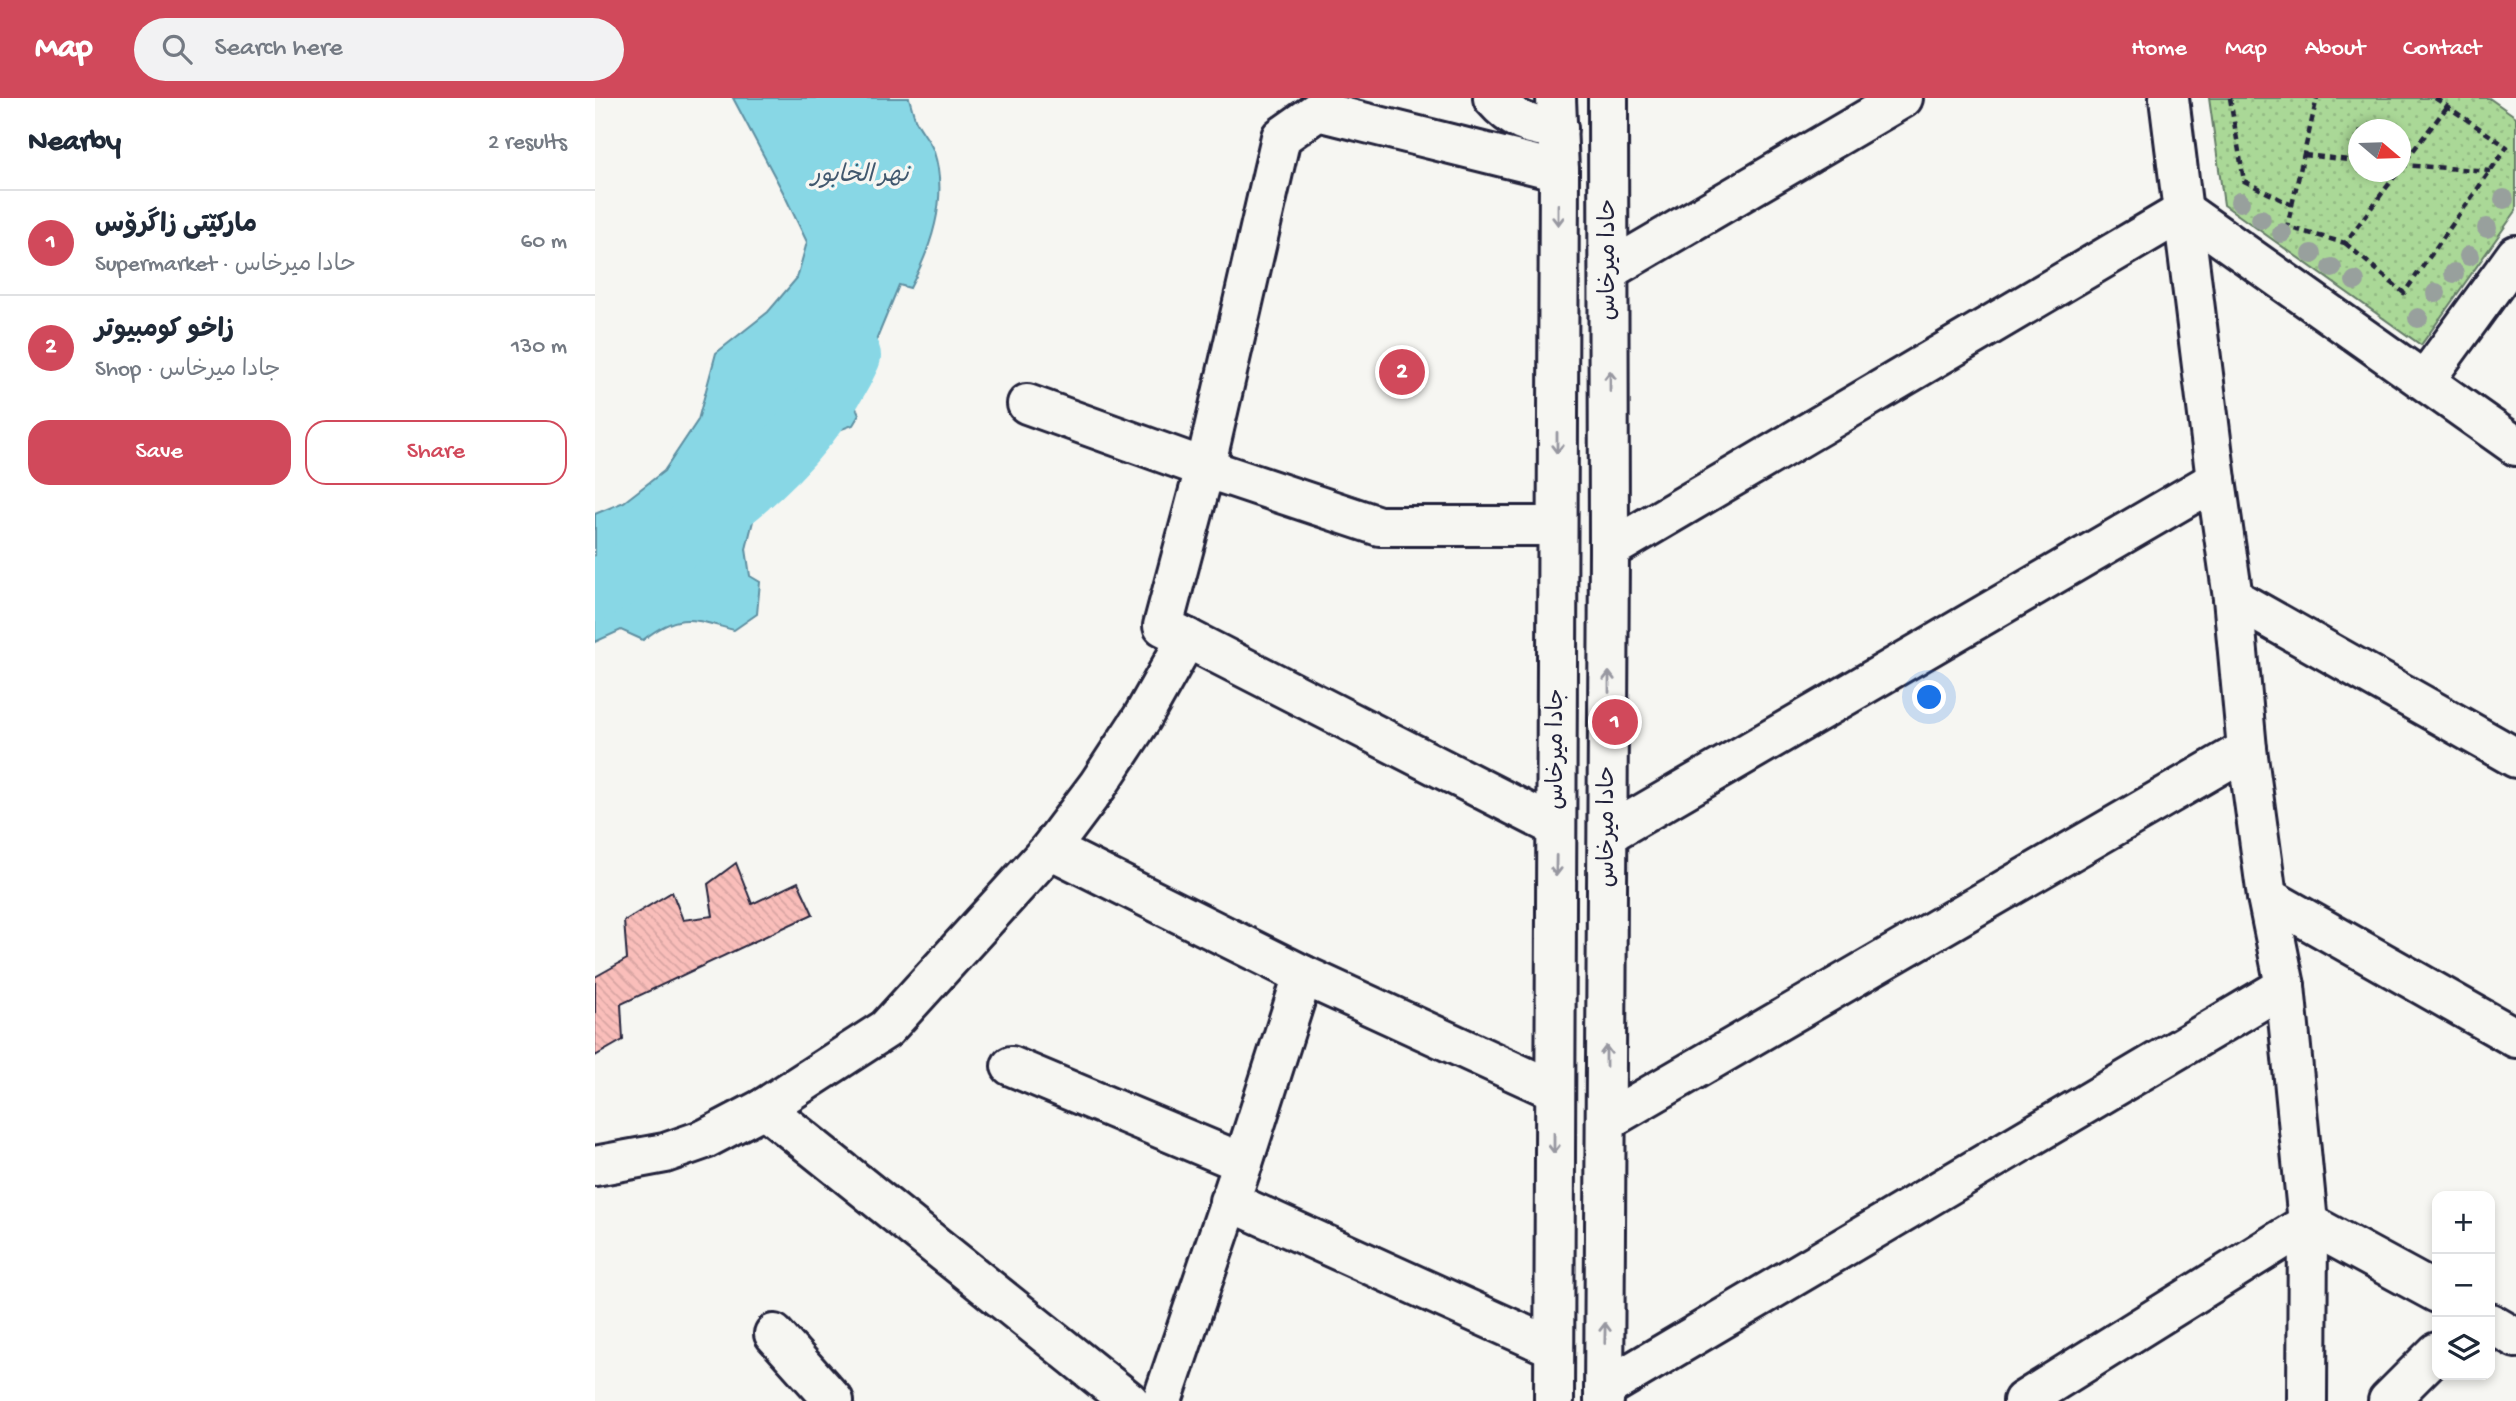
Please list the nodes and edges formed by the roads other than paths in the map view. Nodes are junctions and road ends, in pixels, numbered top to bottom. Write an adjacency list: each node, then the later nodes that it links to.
1 (1493, 98): 5 (street)
2 (1608, 98): 9 (street, حادا ميرخاس)
3 (1903, 98): 9 (street)
4 (2169, 98): 7 (street)
5 (1557, 113): 6 (street, جادا ميرخاس)
6 (1559, 171): 13 (street); 15 (street, جادا ميرخاس, one-way to 15)
7 (2184, 211): 10 (street); 14 (street); 16 (street)
8 (2516, 254): 10 (street)
9 (1609, 270): 16 (street, حادا ميرخاس, one-way to 9)
10 (2425, 380): 12 (street)
11 (1027, 404): 13 (street)
12 (2516, 446)
13 (1205, 468): 15 (street); 18 (street)
14 (2216, 480): 17 (street); 22 (street)
15 (1557, 526): 21 (street, جادا ميرخاس)
16 (1609, 550): 22 (street, حادا ميرخاس, one-way to 16)
17 (2233, 598): 19 (street); 20 (street)
18 (1187, 638): 21 (street); 23 (street)
19 (2247, 749): 24 (street); 31 (street)
20 (2516, 758)
21 (1556, 827): 29 (street, جادا ميرخاس, one-way to 29)
22 (1608, 834): 31 (street, حادا ميرخاس, one-way to 22)
23 (1050, 849): 25 (street); 30 (street)
24 (2267, 897): 26 (street); 27 (street)
25 (1303, 975): 29 (street); 32 (street)
26 (2285, 986): 35 (street); 42 (street)
27 (2516, 1038)
28 (1011, 1066): 32 (street)
29 (1553, 1090): 40 (street, جادا ميرخاس, one-way to 40)
30 (764, 1108): 33 (street); 44 (street)
31 (1606, 1121): 42 (street, حادا ميرخاس, one-way to 31)
32 (1243, 1163): 34 (street)
33 (595, 1166)
34 (1229, 1201): 40 (street); 45 (street)
35 (2308, 1223): 36 (street); 47 (street); 48 (street)
36 (2432, 1290)
37 (2495, 1326): 39 (street)
38 (773, 1334): 43 (street)
39 (2516, 1338)
40 (1554, 1348): 46 (street, جادا ميرخاس)
41 (2432, 1357): 49 (street)
42 (1604, 1395)
43 (834, 1401)
44 (1129, 1401)
45 (1162, 1401)
46 (1554, 1401)
47 (2023, 1401)
48 (2307, 1401)
49 (2388, 1401)

